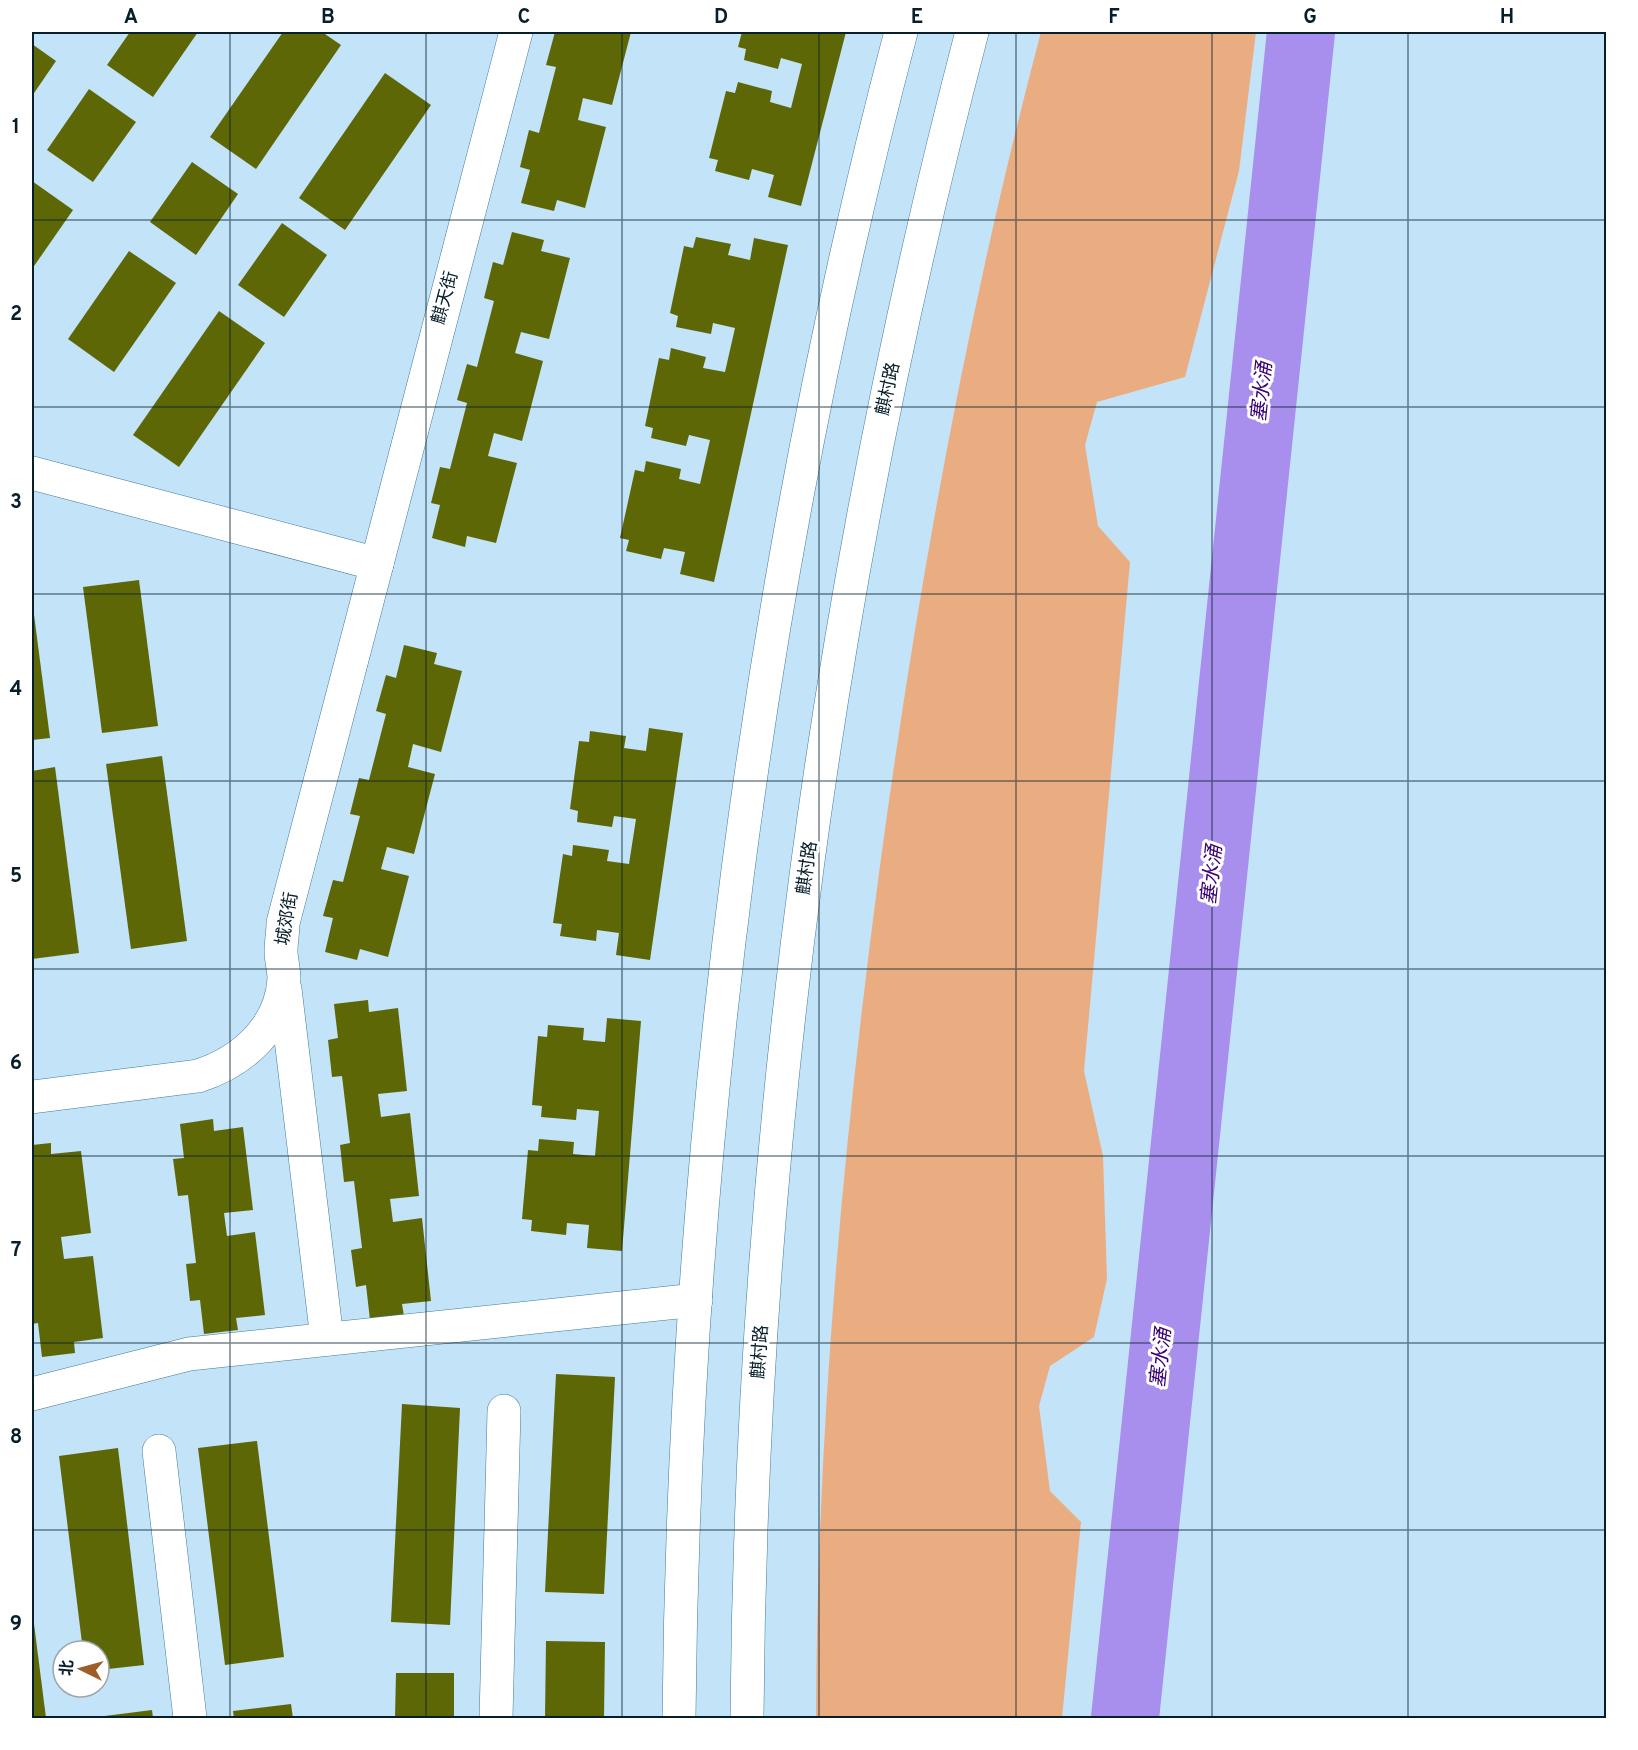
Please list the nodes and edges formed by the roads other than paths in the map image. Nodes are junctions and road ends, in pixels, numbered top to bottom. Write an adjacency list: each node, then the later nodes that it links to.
1 (516, 32): 5 (street, 麒天街)
2 (901, 32): 8 (street)
3 (972, 32): 16 (street, 麒村路)
4 (32, 473): 5 (street)
5 (377, 564): 6 (street, 城郊街)
6 (284, 978): 7 (street, 城郊街); 9 (street)
7 (32, 1097)
8 (696, 1300): 9 (street); 15 (street)
9 (327, 1339): 10 (street)
10 (32, 1394)
11 (504, 1411): 14 (street)
12 (159, 1451): 13 (street)
13 (190, 1719)
14 (496, 1719)
15 (679, 1719)
16 (747, 1719)

